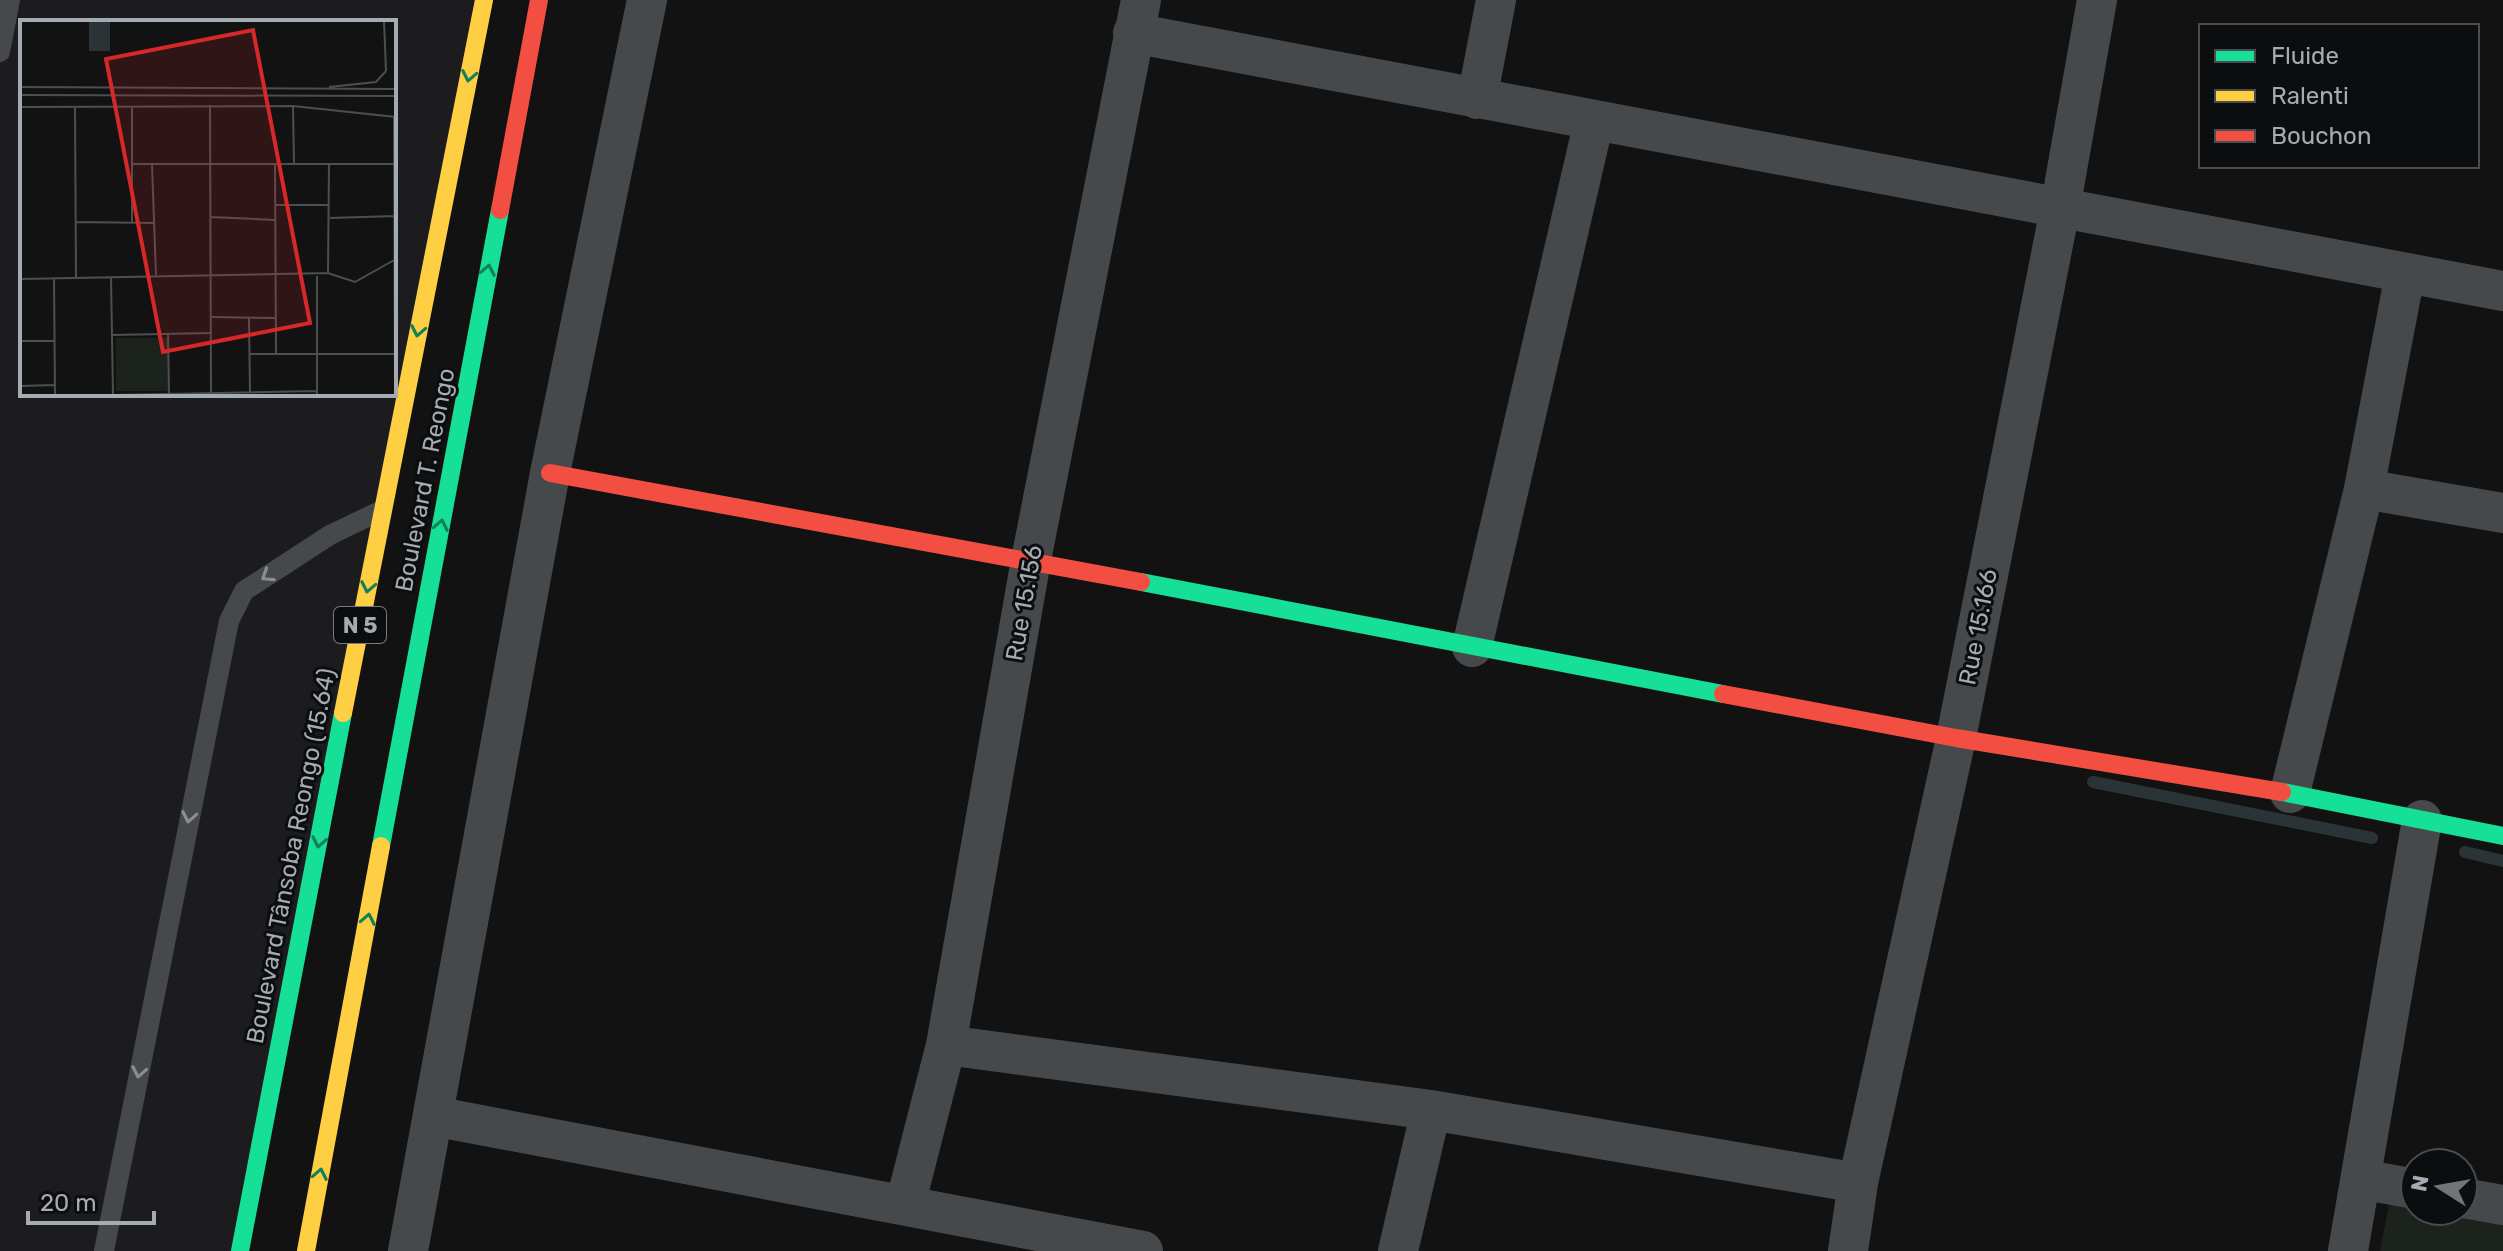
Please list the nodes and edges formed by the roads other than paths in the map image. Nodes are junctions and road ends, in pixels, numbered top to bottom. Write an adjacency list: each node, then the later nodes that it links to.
1 (10, 0): 8 (lane)
2 (484, 0): 16 (main road, Boulevard Tânsoba Reongo (15.64) / N 5, one-way to 16)
3 (539, 0): 35 (main road, Boulevard T. Reongo / N 5, one-way to 3)
4 (647, 0): 14 (street)
5 (1496, 0): 9 (street)
6 (2097, 0): 11 (street, Rue 15.166)
7 (1137, 17): 9 (street); 18 (street, Rue 15.156)
8 (0, 52)
9 (1477, 99): 10 (street)
10 (1594, 121): 11 (street); 19 (street)
11 (2060, 209): 12 (street); 20 (street, Rue 15.166)
12 (2405, 274): 13 (street); 15 (street)
13 (2503, 291)
14 (550, 473): 18 (main road); 26 (street)
15 (2364, 489): 17 (street); 21 (street)
16 (382, 510): 33 (lane, one-way to 33); 34 (main road, Boulevard Tânsoba Reongo (15.64) / N 5, one-way to 34)
17 (2503, 513)
18 (1031, 560): 19 (main road); 24 (street, Rue 15.156)
19 (1472, 647): 20 (main road)
20 (1956, 738): 21 (main road); 28 (street, Rue 15.166)
21 (2290, 793): 22 (main road)
22 (2422, 820): 23 (main road); 27 (street)
23 (2503, 836)
24 (946, 1045): 25 (street); 31 (street, Rue 15.156)
25 (1431, 1110): 28 (street); 38 (street)
26 (433, 1116): 31 (street); 36 (street)
27 (2361, 1179): 29 (street); 40 (street)
28 (1858, 1183): 39 (street, Rue 15.166)
29 (2399, 1186)
30 (2479, 1201): 32 (street)
31 (905, 1205): 37 (street)
32 (2503, 1205)
33 (104, 1251)
34 (240, 1251)
35 (306, 1251)
36 (408, 1251)
37 (1143, 1251)
38 (1398, 1251)
39 (1848, 1251)
40 (2348, 1251)

